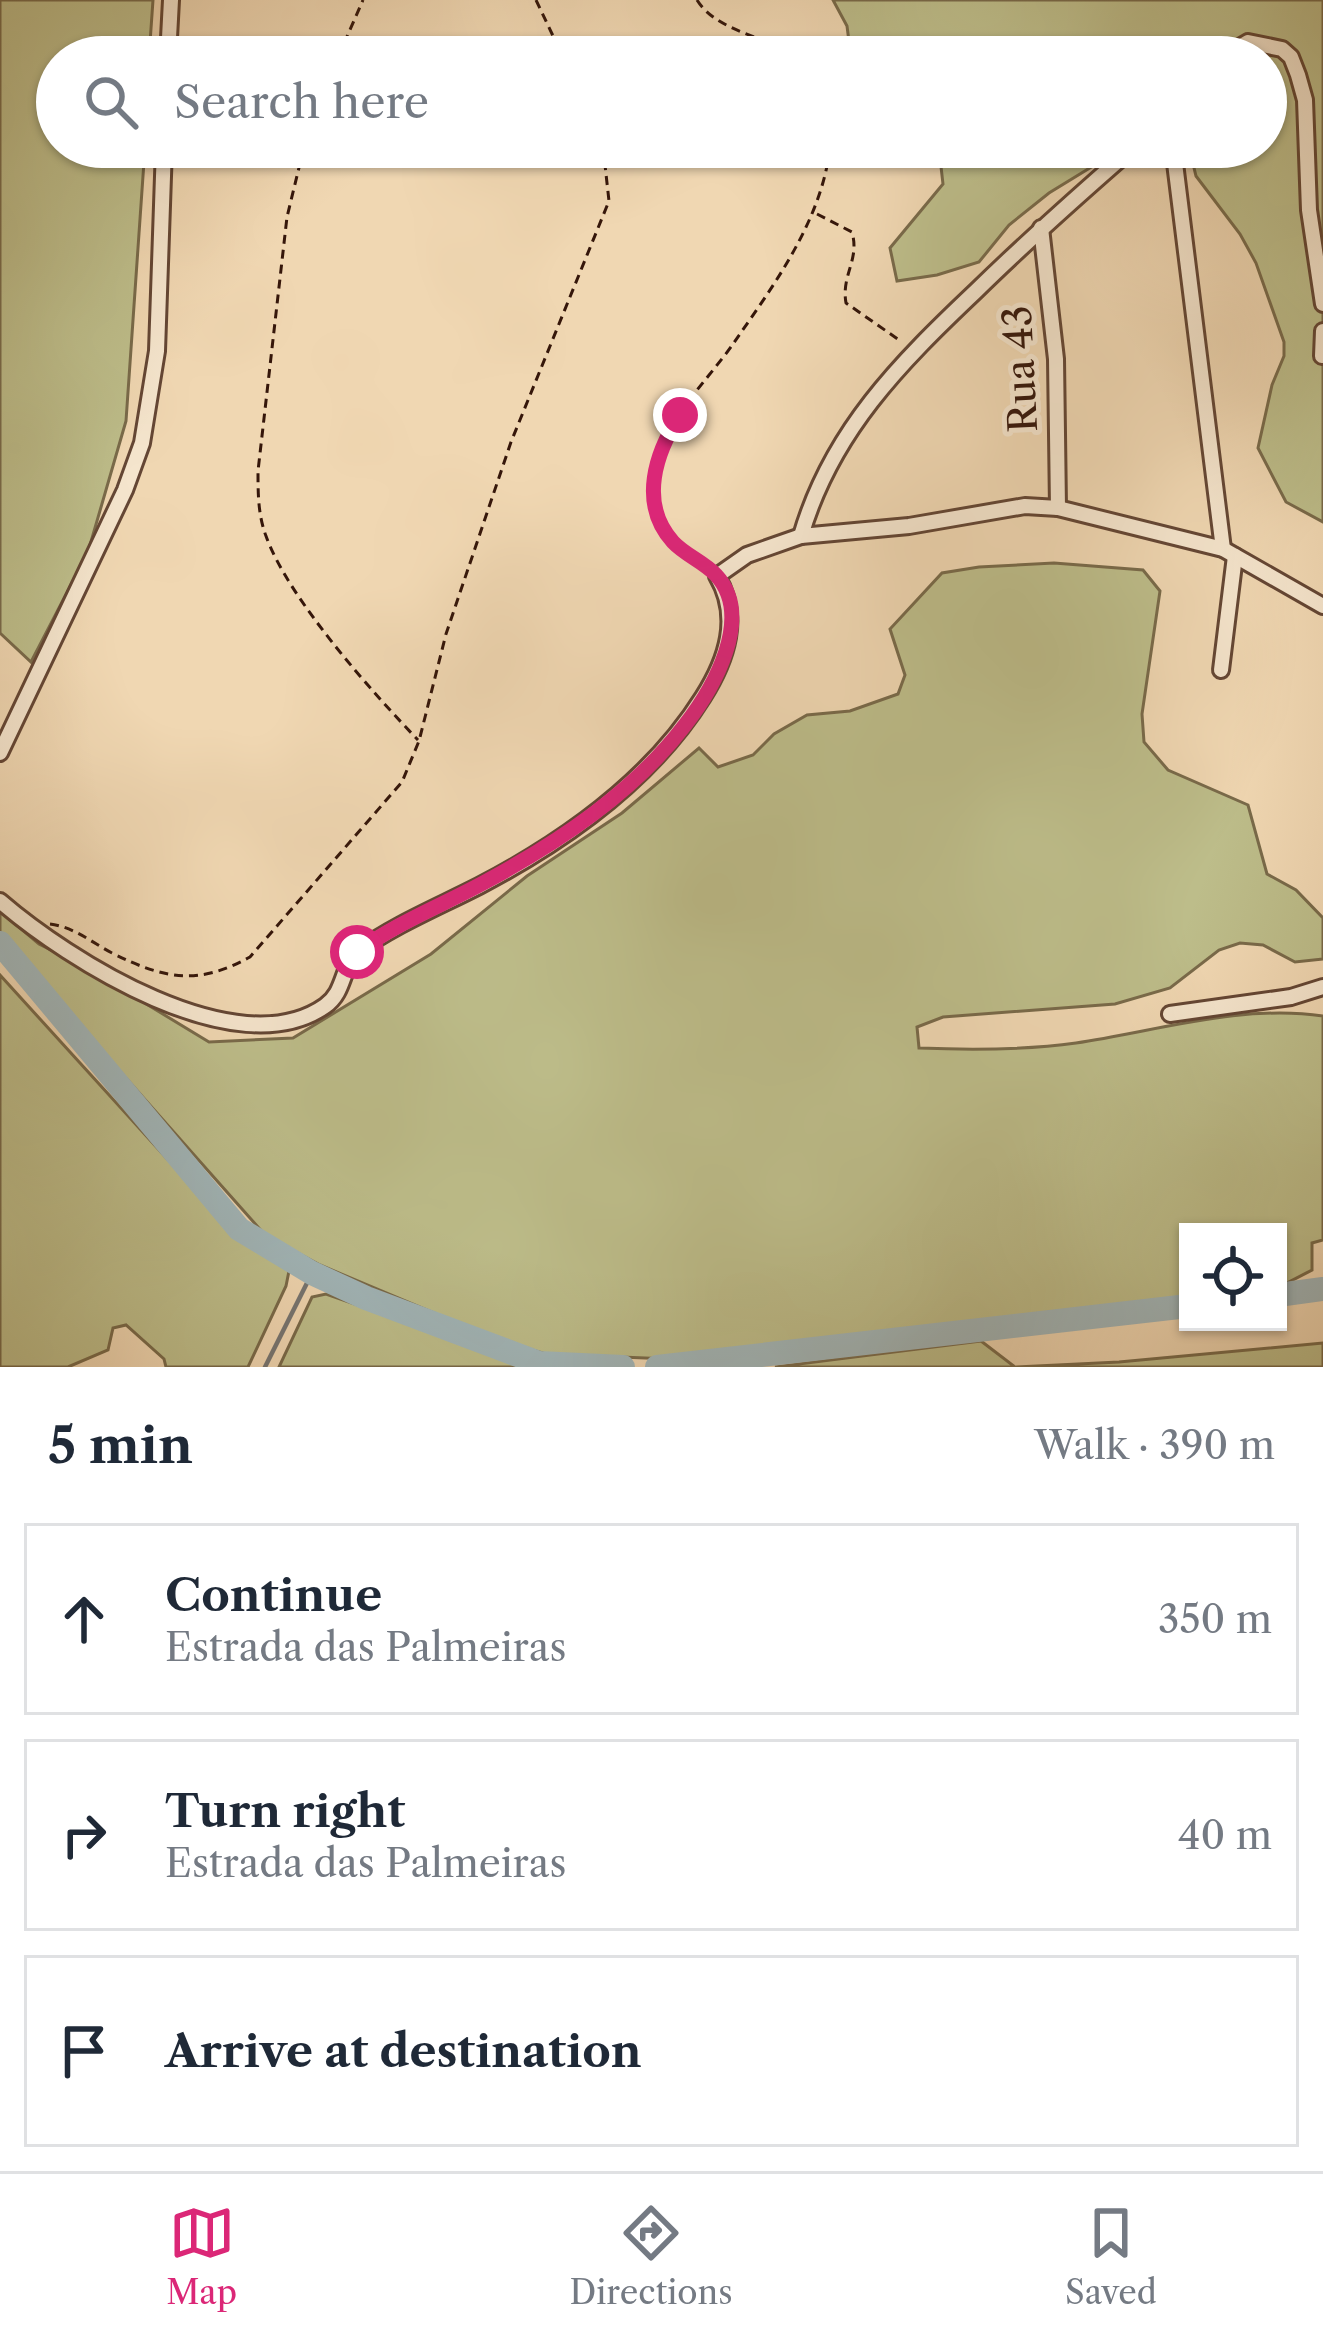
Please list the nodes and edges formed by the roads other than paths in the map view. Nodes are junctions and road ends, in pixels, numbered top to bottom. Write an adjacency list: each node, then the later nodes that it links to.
1 (171, 0): 2 (street)
2 (169, 36)
3 (1287, 53): 8 (street)
4 (163, 168): 16 (street)
5 (1110, 168): 7 (street, Rua 43)
6 (1176, 168): 13 (street)
7 (1041, 229): 11 (street, Rua 43); 12 (street, Rua 43)
8 (1323, 304)
9 (1323, 331): 10 (street)
10 (1322, 356)
11 (1058, 508): 12 (street); 13 (street)
12 (801, 536): 17 (street)
13 (1229, 553): 14 (street); 15 (street)
14 (1323, 606)
15 (1221, 670)
16 (0, 753)
17 (0, 901)
18 (1323, 987): 19 (street)
19 (1170, 1014)

